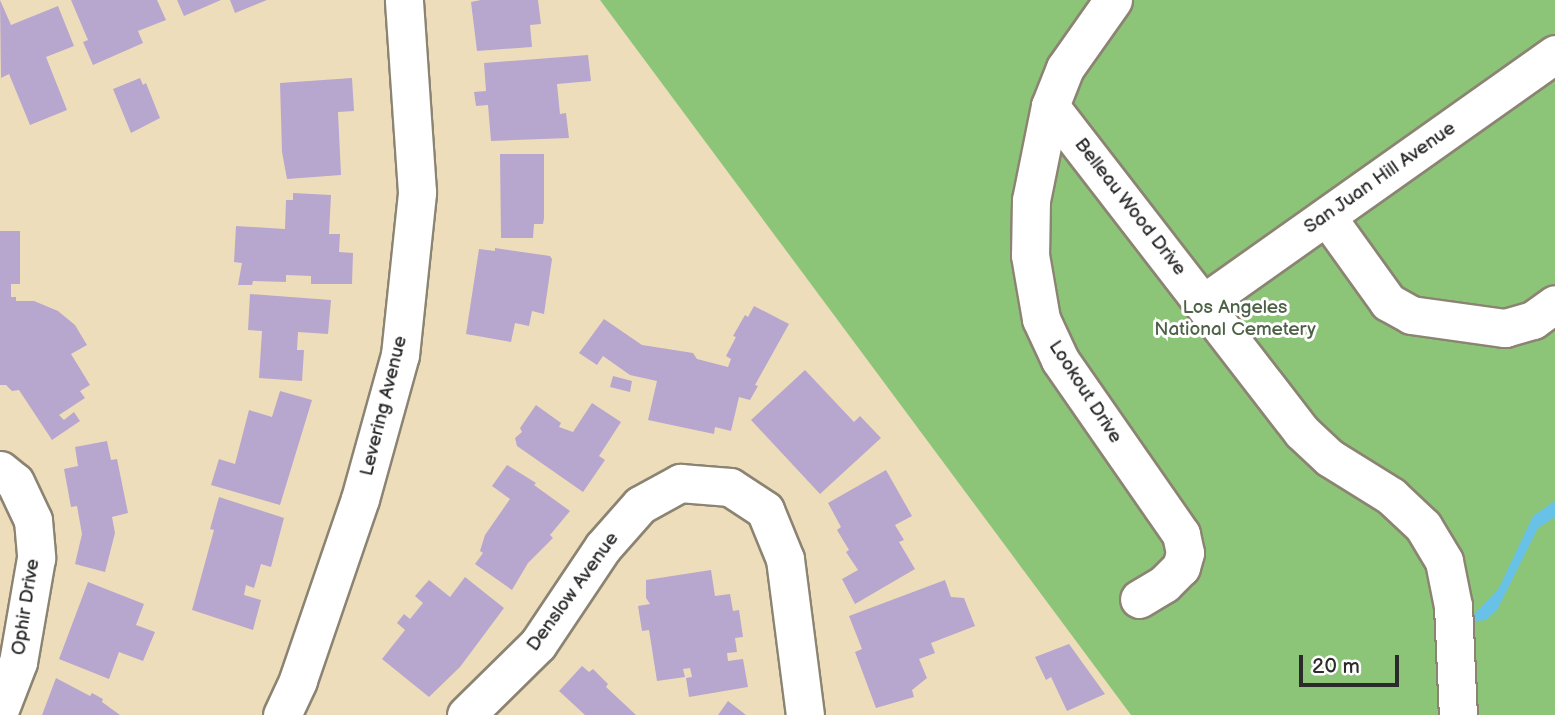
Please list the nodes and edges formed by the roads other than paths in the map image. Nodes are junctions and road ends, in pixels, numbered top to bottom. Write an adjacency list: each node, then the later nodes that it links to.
1 (404, 0): 11 (street, Levering Avenue)
2 (1113, 0): 4 (street, Lookout Drive)
3 (1555, 54): 5 (street, San Juan Hill Avenue)
4 (1050, 106): 6 (street, Belleau Wood Drive); 9 (street, Lookout Drive)
5 (1327, 217): 6 (street, San Juan Hill Avenue); 7 (street)
6 (1205, 302): 14 (street, Belleau Wood Drive)
7 (1555, 304)
8 (0, 470): 10 (street, Ophir Drive)
9 (1139, 599)
10 (0, 709)
11 (282, 715)
12 (466, 715): 13 (street, Denslow Avenue)
13 (805, 715)
14 (1458, 715)

